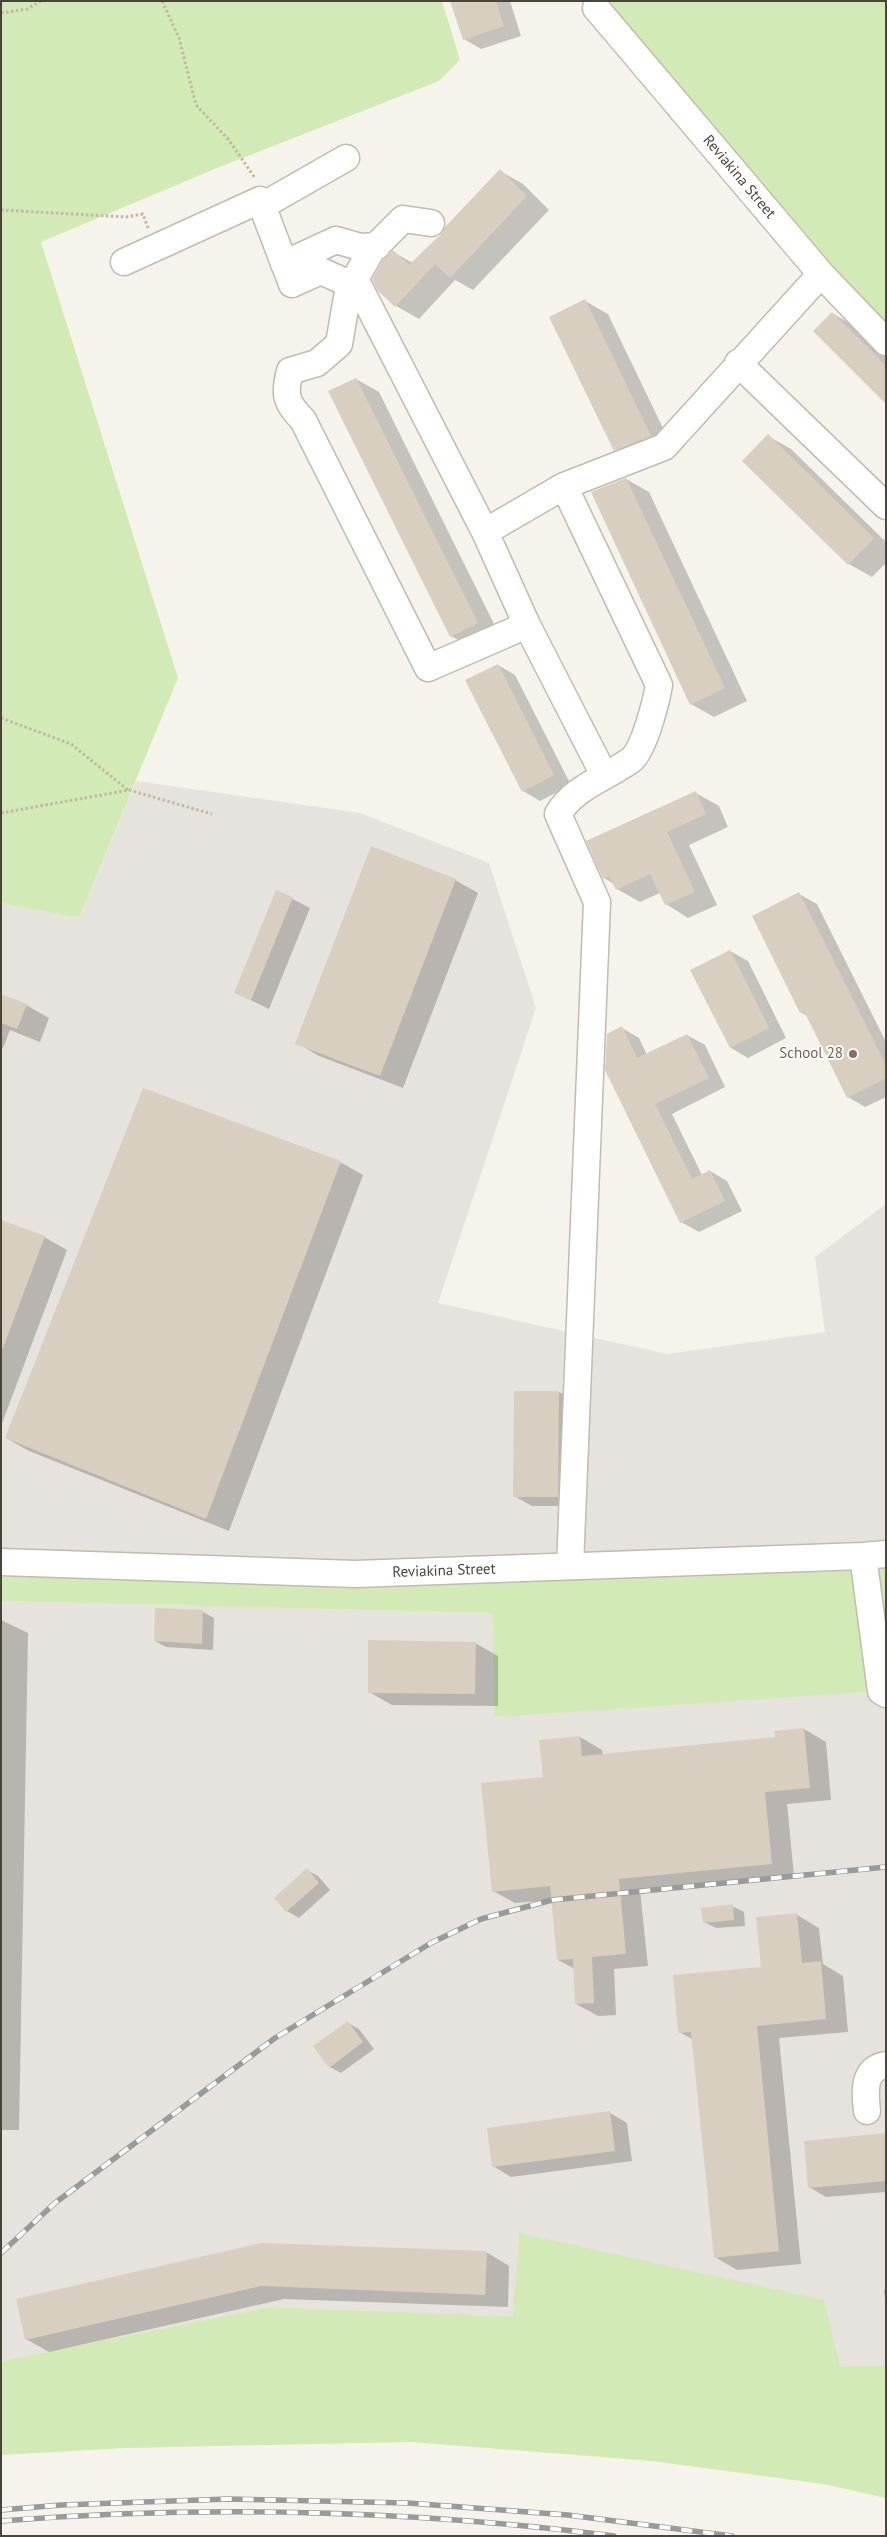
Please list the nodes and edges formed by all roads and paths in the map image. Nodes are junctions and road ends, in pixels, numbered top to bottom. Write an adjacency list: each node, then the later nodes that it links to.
1 (41, 1): 4 (path)
2 (162, 1): 6 (path)
3 (596, 8): 13 (street, Reviakina Street)
4 (1, 13)
5 (346, 158): 6 (street)
6 (266, 204): 10 (street); 12 (street)
7 (1, 210): 10 (path)
8 (432, 223): 9 (street)
9 (377, 246): 12 (street); 14 (street)
10 (156, 248): 11 (street)
11 (124, 262)
12 (284, 264): 14 (street)
13 (821, 274): 15 (street, Reviakina Street); 16 (street)
14 (354, 282): 19 (street); 20 (street)
15 (886, 342)
16 (738, 363): 17 (street); 18 (street)
17 (564, 486): 19 (street); 22 (street)
18 (886, 506)
19 (485, 532): 20 (street)
20 (527, 625): 22 (street)
21 (1, 718): 23 (path)
22 (604, 775): 28 (street)
23 (129, 790): 24 (path); 25 (path)
24 (1, 813)
25 (212, 814)
26 (874, 1555): 28 (street, Reviakina Street); 29 (street)
27 (1, 1562): 28 (street, Reviakina Street)
28 (570, 1566)
29 (886, 1694)
30 (886, 2065): 31 (street)
31 (867, 2111)

